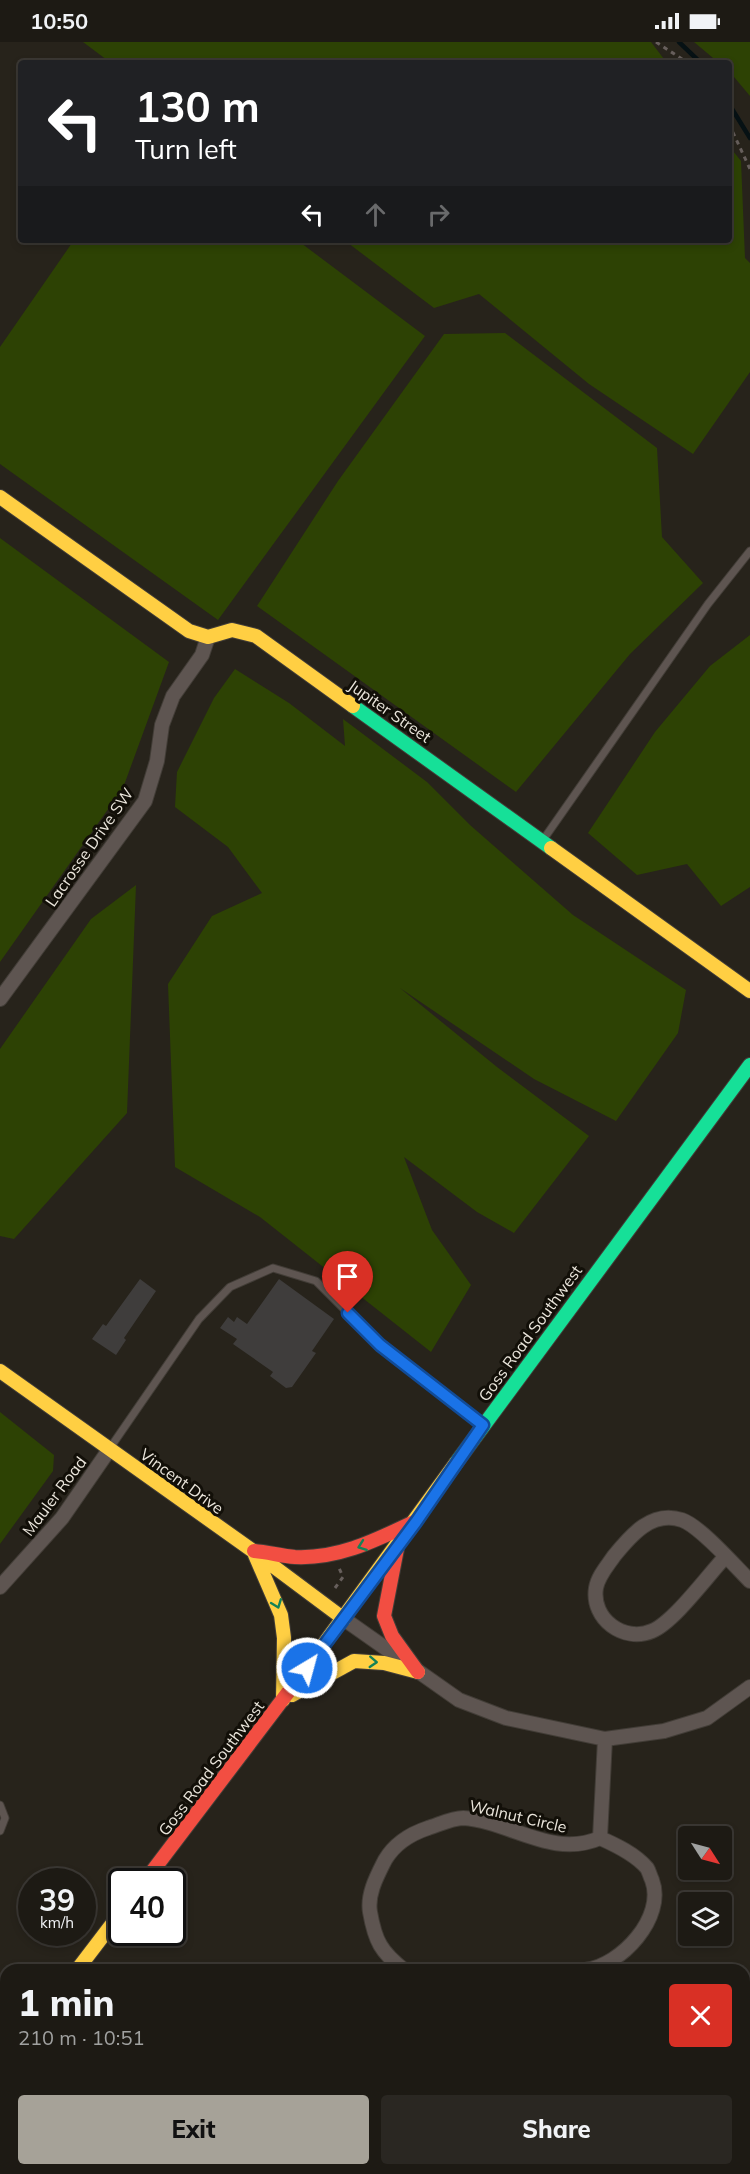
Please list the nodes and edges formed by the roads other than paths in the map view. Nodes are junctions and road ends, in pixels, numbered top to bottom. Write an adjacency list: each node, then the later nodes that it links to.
1 (0, 496): 3 (street)
2 (750, 551): 4 (lane)
3 (208, 637): 4 (street, Jupiter Street); 6 (street, Lacrosse Drive SW)
4 (543, 840): 5 (street, Jupiter Street)
5 (750, 991)
6 (0, 999)
7 (750, 1065): 9 (street, Goss Road Southwest)
8 (0, 1371): 10 (street, Vincent Drive)
9 (483, 1425): 10 (lane); 11 (street, Goss Road Southwest)
10 (109, 1450): 13 (street, Vincent Drive); 16 (street, Mauler Road)
11 (416, 1522): 12 (street, Goss Road Southwest); 13 (street, one-way to 13)
12 (398, 1546): 17 (street, Goss Road Southwest); 18 (street)
13 (253, 1551): 17 (street, Vincent Drive); 20 (street, one-way to 20)
14 (726, 1556): 14 (street); 15 (street)
15 (750, 1581)
16 (0, 1587)
17 (344, 1619): 18 (street); 20 (street, Goss Road Southwest)
18 (418, 1671): 20 (street, one-way to 18); 21 (street)
19 (748, 1692): 21 (street)
20 (283, 1700): 25 (street, Goss Road Southwest)
21 (604, 1739): 24 (street)
22 (0, 1805): 23 (lane)
23 (0, 1830)
24 (600, 1838): 28 (street, Walnut Circle); 29 (street)
25 (155, 1868)
26 (108, 1929): 27 (street)
27 (82, 1964)
28 (396, 1964)
29 (600, 1964)

